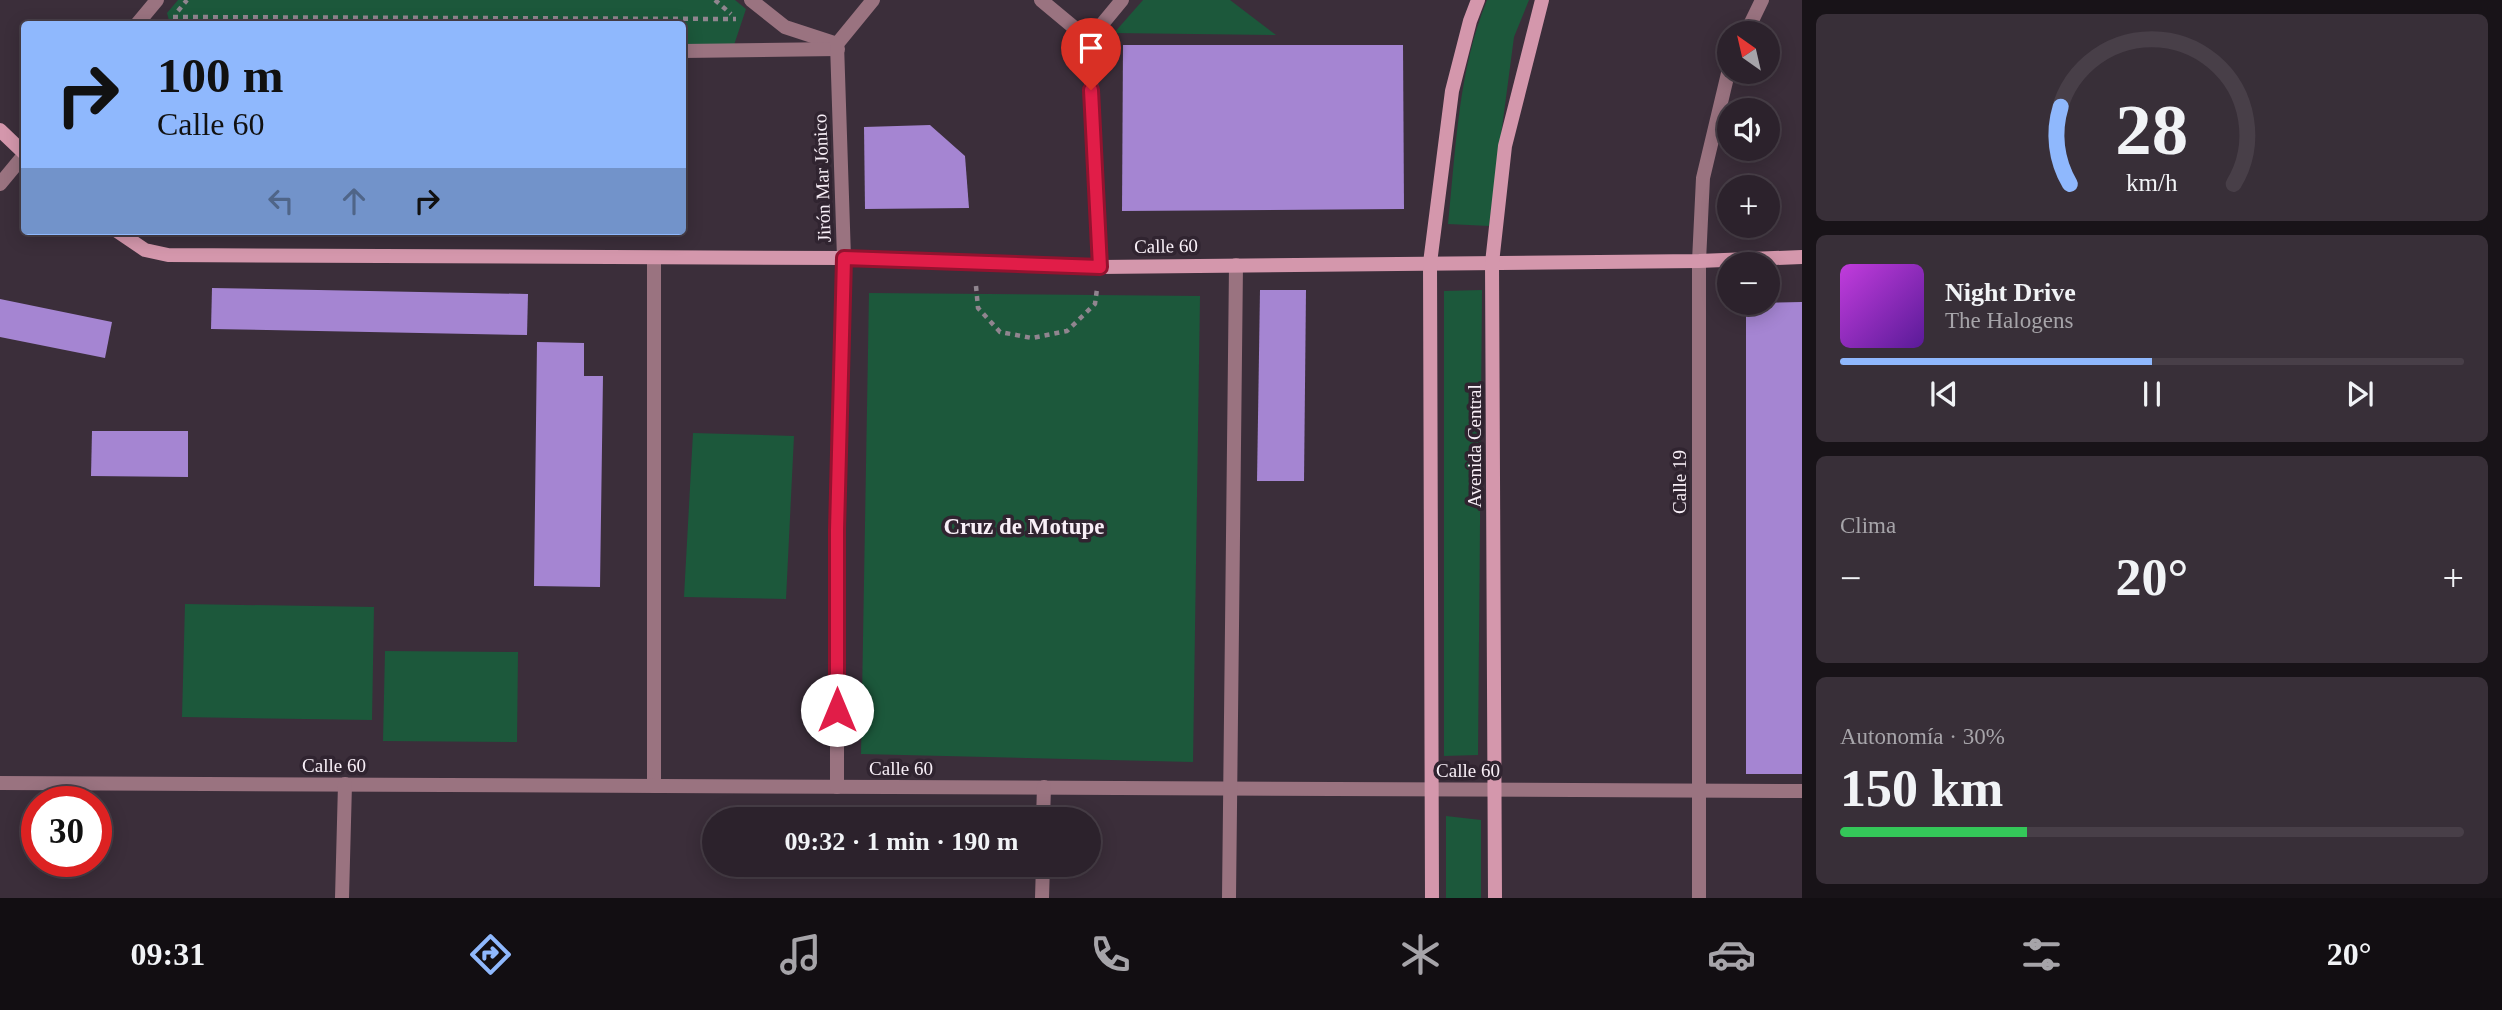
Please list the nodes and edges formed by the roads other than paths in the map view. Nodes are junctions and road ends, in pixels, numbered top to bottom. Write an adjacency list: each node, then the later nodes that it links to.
1 (157, 0): 9 (street)
2 (751, 0): 12 (street)
3 (873, 0): 12 (street)
4 (1041, 0): 11 (street)
5 (1122, 0): 11 (street)
6 (1478, 0): 24 (main road)
7 (1542, 0): 25 (main road, Avenida Central)
8 (1762, 0): 10 (street)
9 (140, 21)
10 (1752, 21)
11 (1089, 40): 27 (street)
12 (837, 47): 13 (street); 22 (street, Jirón Mar Jónico)
13 (686, 51)
14 (1725, 84): 23 (street, Calle 19)
15 (0, 130): 16 (main road)
16 (21, 151)
17 (21, 158): 18 (street)
18 (0, 184)
19 (123, 235): 21 (main road, Calle 60)
20 (1802, 257): 23 (main road, Calle 60)
21 (654, 258): 22 (main road, Calle 60); 30 (street)
22 (844, 258): 27 (main road, Calle 60); 31 (street, Jirón Mar Jónico)
23 (1699, 261): 25 (main road, Calle 60); 36 (street, Calle 19)
24 (1430, 262): 25 (main road, Calle 60); 26 (main road, Calle 60); 34 (main road)
25 (1492, 263): 35 (main road, Avenida Central)
26 (1236, 265): 27 (main road, Calle 60); 33 (street)
27 (1100, 267)
28 (0, 783): 29 (street, Calle 60)
29 (345, 784): 30 (street, Calle 60); 40 (street)
30 (654, 786): 31 (street, Calle 60)
31 (837, 787): 32 (street, Calle 60)
32 (1044, 788): 33 (street, Calle 60); 38 (street)
33 (1230, 788): 34 (street, Calle 60); 42 (street)
34 (1432, 789): 35 (street, Calle 60); 43 (main road)
35 (1496, 789): 36 (street, Calle 60); 44 (main road, Avenida Central)
36 (1698, 790): 37 (street, Calle 60); 45 (street, Calle 19)
37 (1802, 791)
38 (1044, 807)
39 (1043, 877): 41 (street)
40 (342, 898)
41 (1042, 898)
42 (1229, 898)
43 (1432, 898)
44 (1495, 898)
45 (1699, 898)

